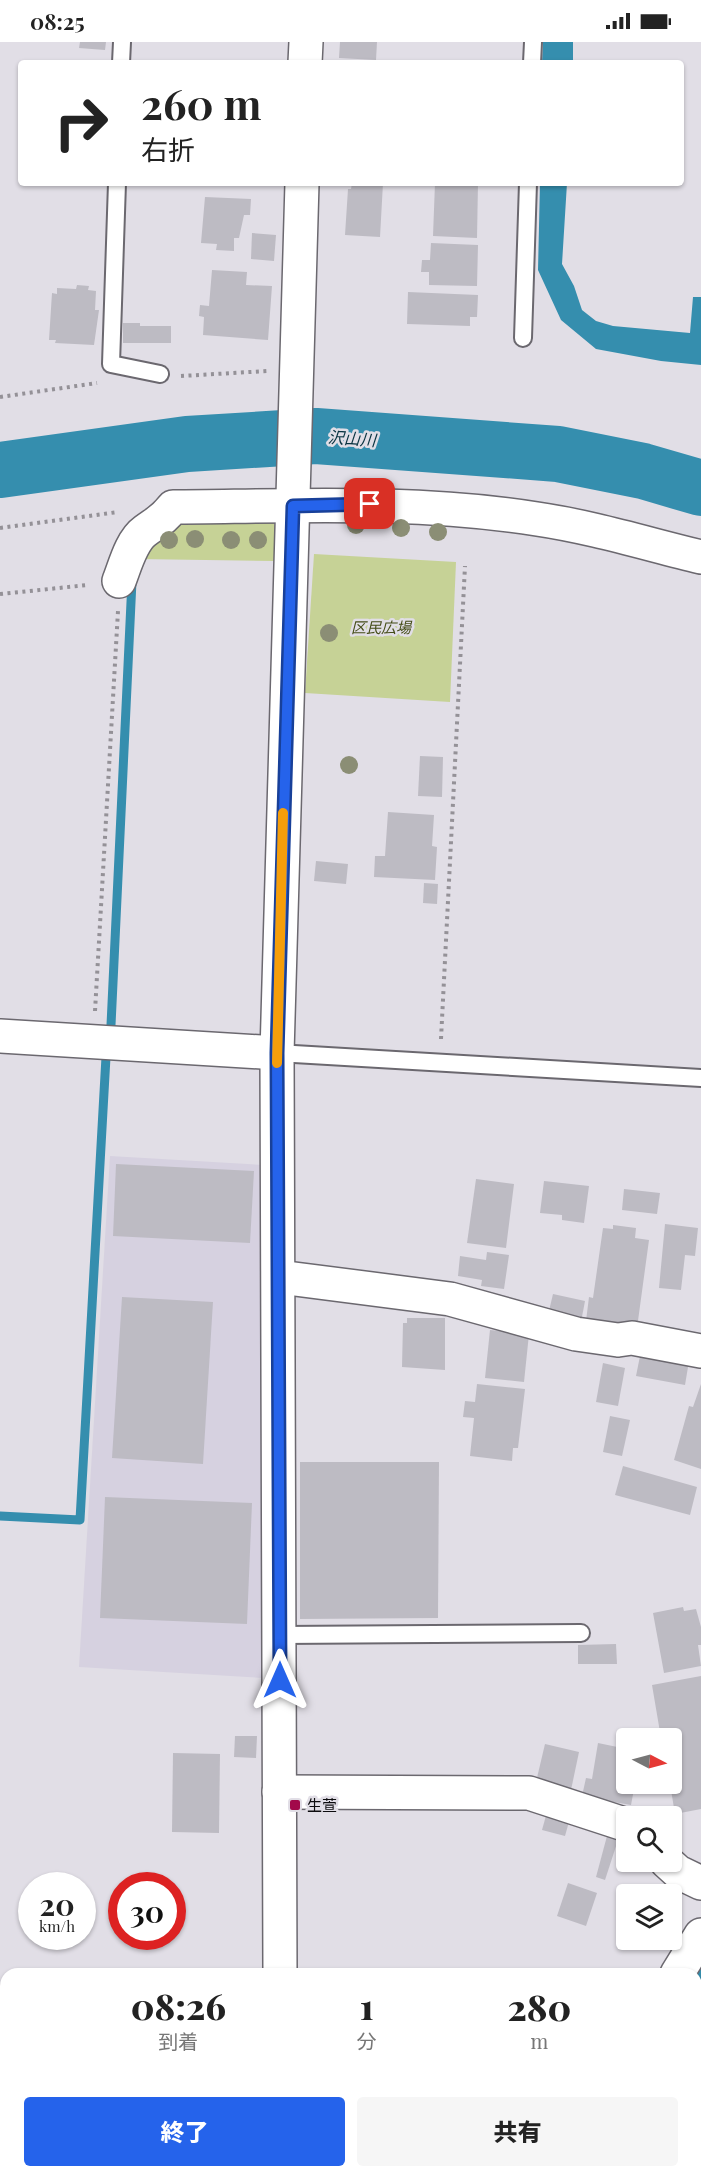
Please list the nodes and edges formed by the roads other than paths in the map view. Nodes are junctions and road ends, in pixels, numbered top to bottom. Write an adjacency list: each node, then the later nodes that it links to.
1 (122, 42): 4 (lane)
2 (306, 42): 5 (street)
3 (532, 42): 6 (lane)
4 (121, 60)
5 (305, 60)
6 (532, 60)
7 (117, 186): 11 (lane)
8 (302, 186): 12 (street)
9 (528, 186): 10 (lane)
10 (523, 338)
11 (160, 374)
12 (293, 502): 13 (street); 14 (street); 16 (street)
13 (701, 557)
14 (119, 581)
15 (0, 1036): 16 (street)
16 (277, 1053): 17 (lane); 18 (street)
17 (701, 1078)
18 (279, 1277): 19 (street); 21 (street)
19 (701, 1351)
20 (581, 1633): 21 (lane)
21 (280, 1635): 22 (street)
22 (279, 1792): 23 (street); 27 (street)
23 (616, 1821)
24 (678, 1872): 25 (street)
25 (701, 1883)
26 (701, 1935): 28 (street)
27 (280, 1968)
28 (681, 1968)

